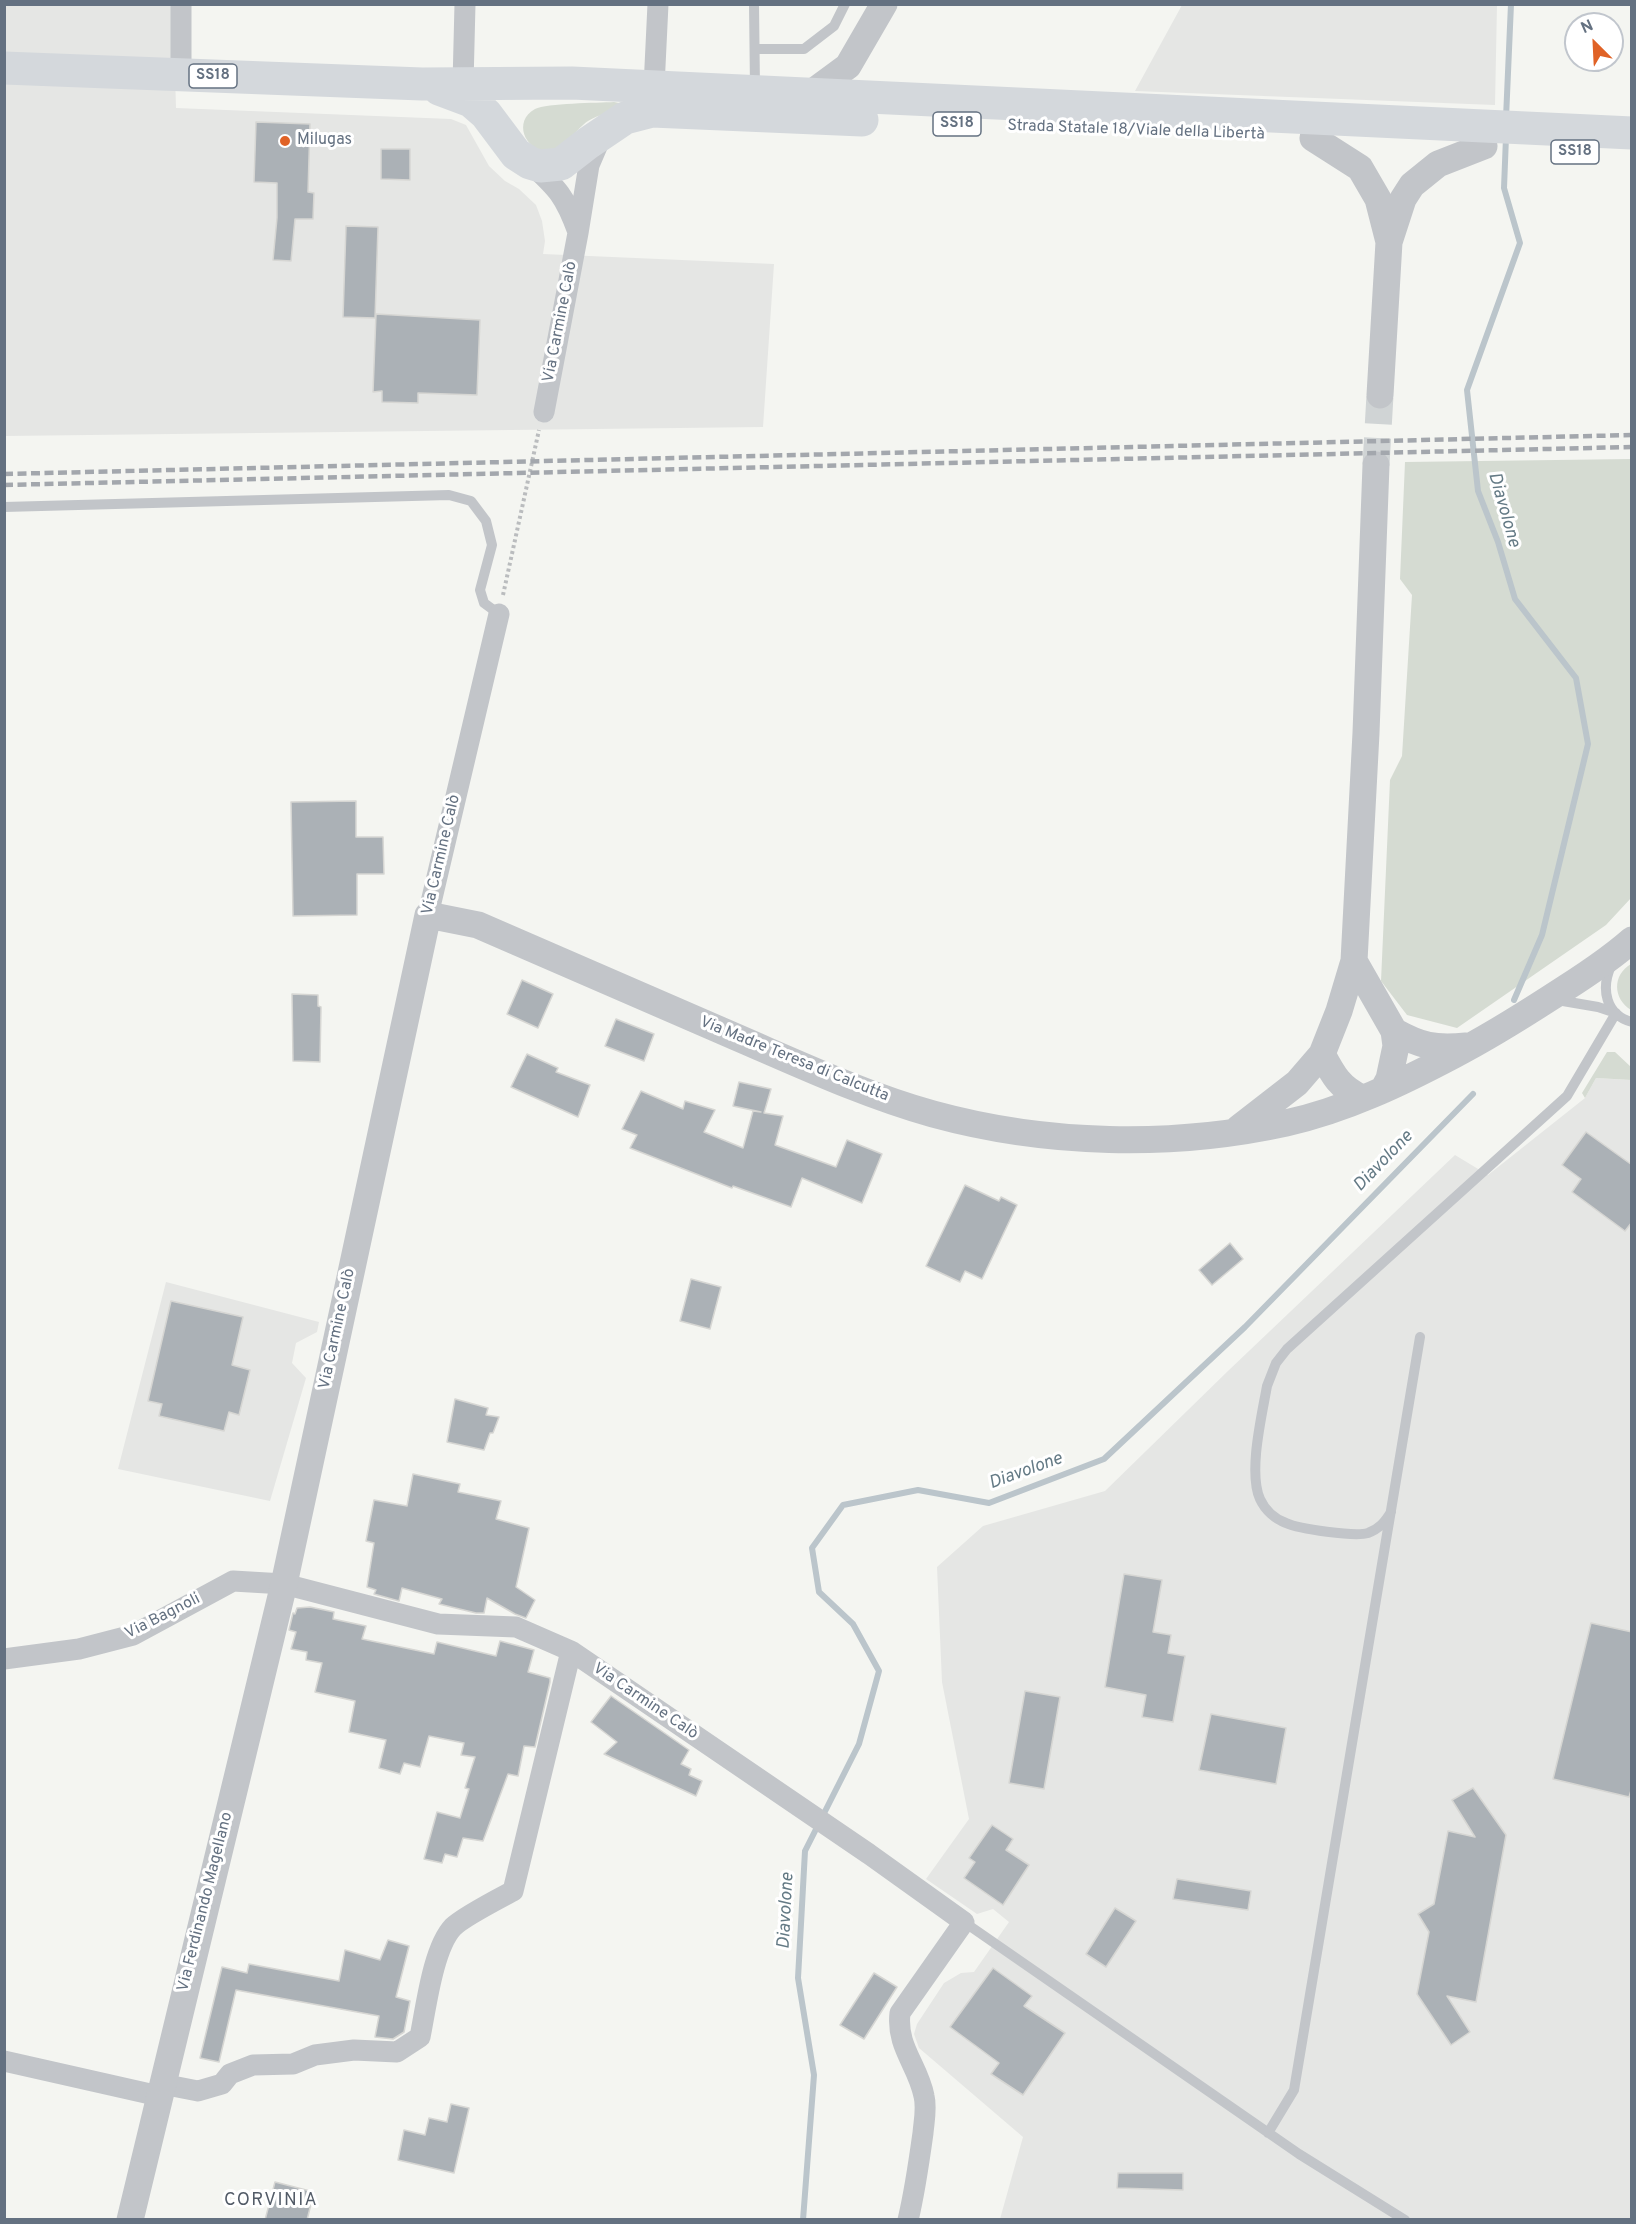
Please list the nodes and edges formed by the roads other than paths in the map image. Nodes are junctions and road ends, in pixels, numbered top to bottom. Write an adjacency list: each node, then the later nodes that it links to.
1 (181, 4): 10 (street)
2 (465, 4): 12 (street)
3 (658, 4): 14 (street)
4 (754, 4): 7 (lane)
5 (845, 4): 7 (lane)
6 (884, 4): 8 (street)
7 (754, 49): 15 (lane)
8 (857, 52): 16 (street); 17 (street)
9 (4, 68): 10 (main road, SS18)
10 (181, 75): 11 (main road, SS18)
11 (422, 84): 12 (main road, Strada Statale 18/Viale della Libertà / SS18); 23 (main road, SS18)
12 (463, 84): 13 (main road, Strada Statale 18/Viale della Libertà / SS18)
13 (617, 86): 14 (main road, Strada Statale 18/Viale della Libertà / SS18); 23 (main road, Strada Statale 18/Viale della Libertà / SS18)
14 (654, 87): 15 (main road, Strada Statale 18/Viale della Libertà / SS18)
15 (755, 92): 16 (main road, Strada Statale 18/Viale della Libertà / SS18)
16 (810, 94): 17 (main road, Strada Statale 18/Viale della Libertà / SS18)
17 (870, 97): 21 (main road, Strada Statale 18/Viale della Libertà / SS18)
18 (606, 130): 20 (main road, Strada Statale 18/Viale della Libertà / SS18); 23 (main road, Strada Statale 18/Viale della Libertà / SS18); 24 (street, Via Carmine Calò)
19 (1632, 133): 21 (main road, Strada Statale 18/Viale della Libertà / SS18)
20 (1313, 138): 21 (main road, Strada Statale 18/Viale della Libertà / SS18); 25 (street)
21 (1501, 139): 22 (main road, Strada Statale 18/Viale della Libertà / SS18); 25 (street)
22 (1632, 155)
23 (523, 158): 24 (street)
24 (578, 232): 27 (street, Via Carmine Calò)
25 (1389, 242): 26 (street)
26 (1380, 395)
27 (544, 412)
28 (1376, 465): 33 (street)
29 (4, 507): 30 (lane)
30 (499, 614): 31 (street, Via Carmine Calò)
31 (428, 915): 41 (street, Via Madre Teresa di Calcutta); 44 (street, Via Carmine Calò)
32 (1625, 948): 34 (street, Via Madre Teresa di Calcutta); 35 (lane)
33 (1354, 961): 37 (street); 39 (street)
34 (1548, 999): 35 (lane); 38 (street, Via Madre Teresa di Calcutta)
35 (1616, 1014): 36 (lane); 43 (lane)
36 (1632, 1022)
37 (1394, 1031): 38 (street); 40 (street)
38 (1473, 1045): 40 (street, Via Madre Teresa di Calcutta)
39 (1322, 1054): 40 (street); 41 (street)
40 (1373, 1094): 41 (street, Via Madre Teresa di Calcutta)
41 (1234, 1132)
42 (1420, 1337): 43 (lane)
43 (1391, 1512): 50 (lane)
44 (284, 1584): 45 (street, Via Carmine Calò); 46 (street, Via Bagnoli); 49 (street, Via Ferdinando Magellano)
45 (571, 1651): 47 (street, Via Carmine Calò); 49 (street)
46 (4, 1659)
47 (964, 1922): 50 (lane); 52 (street)
48 (4, 2061): 49 (street)
49 (161, 2090): 51 (street, Via Ferdinando Magellano)
50 (1268, 2133): 53 (lane)
51 (130, 2220)
52 (908, 2220)
53 (1406, 2220)

